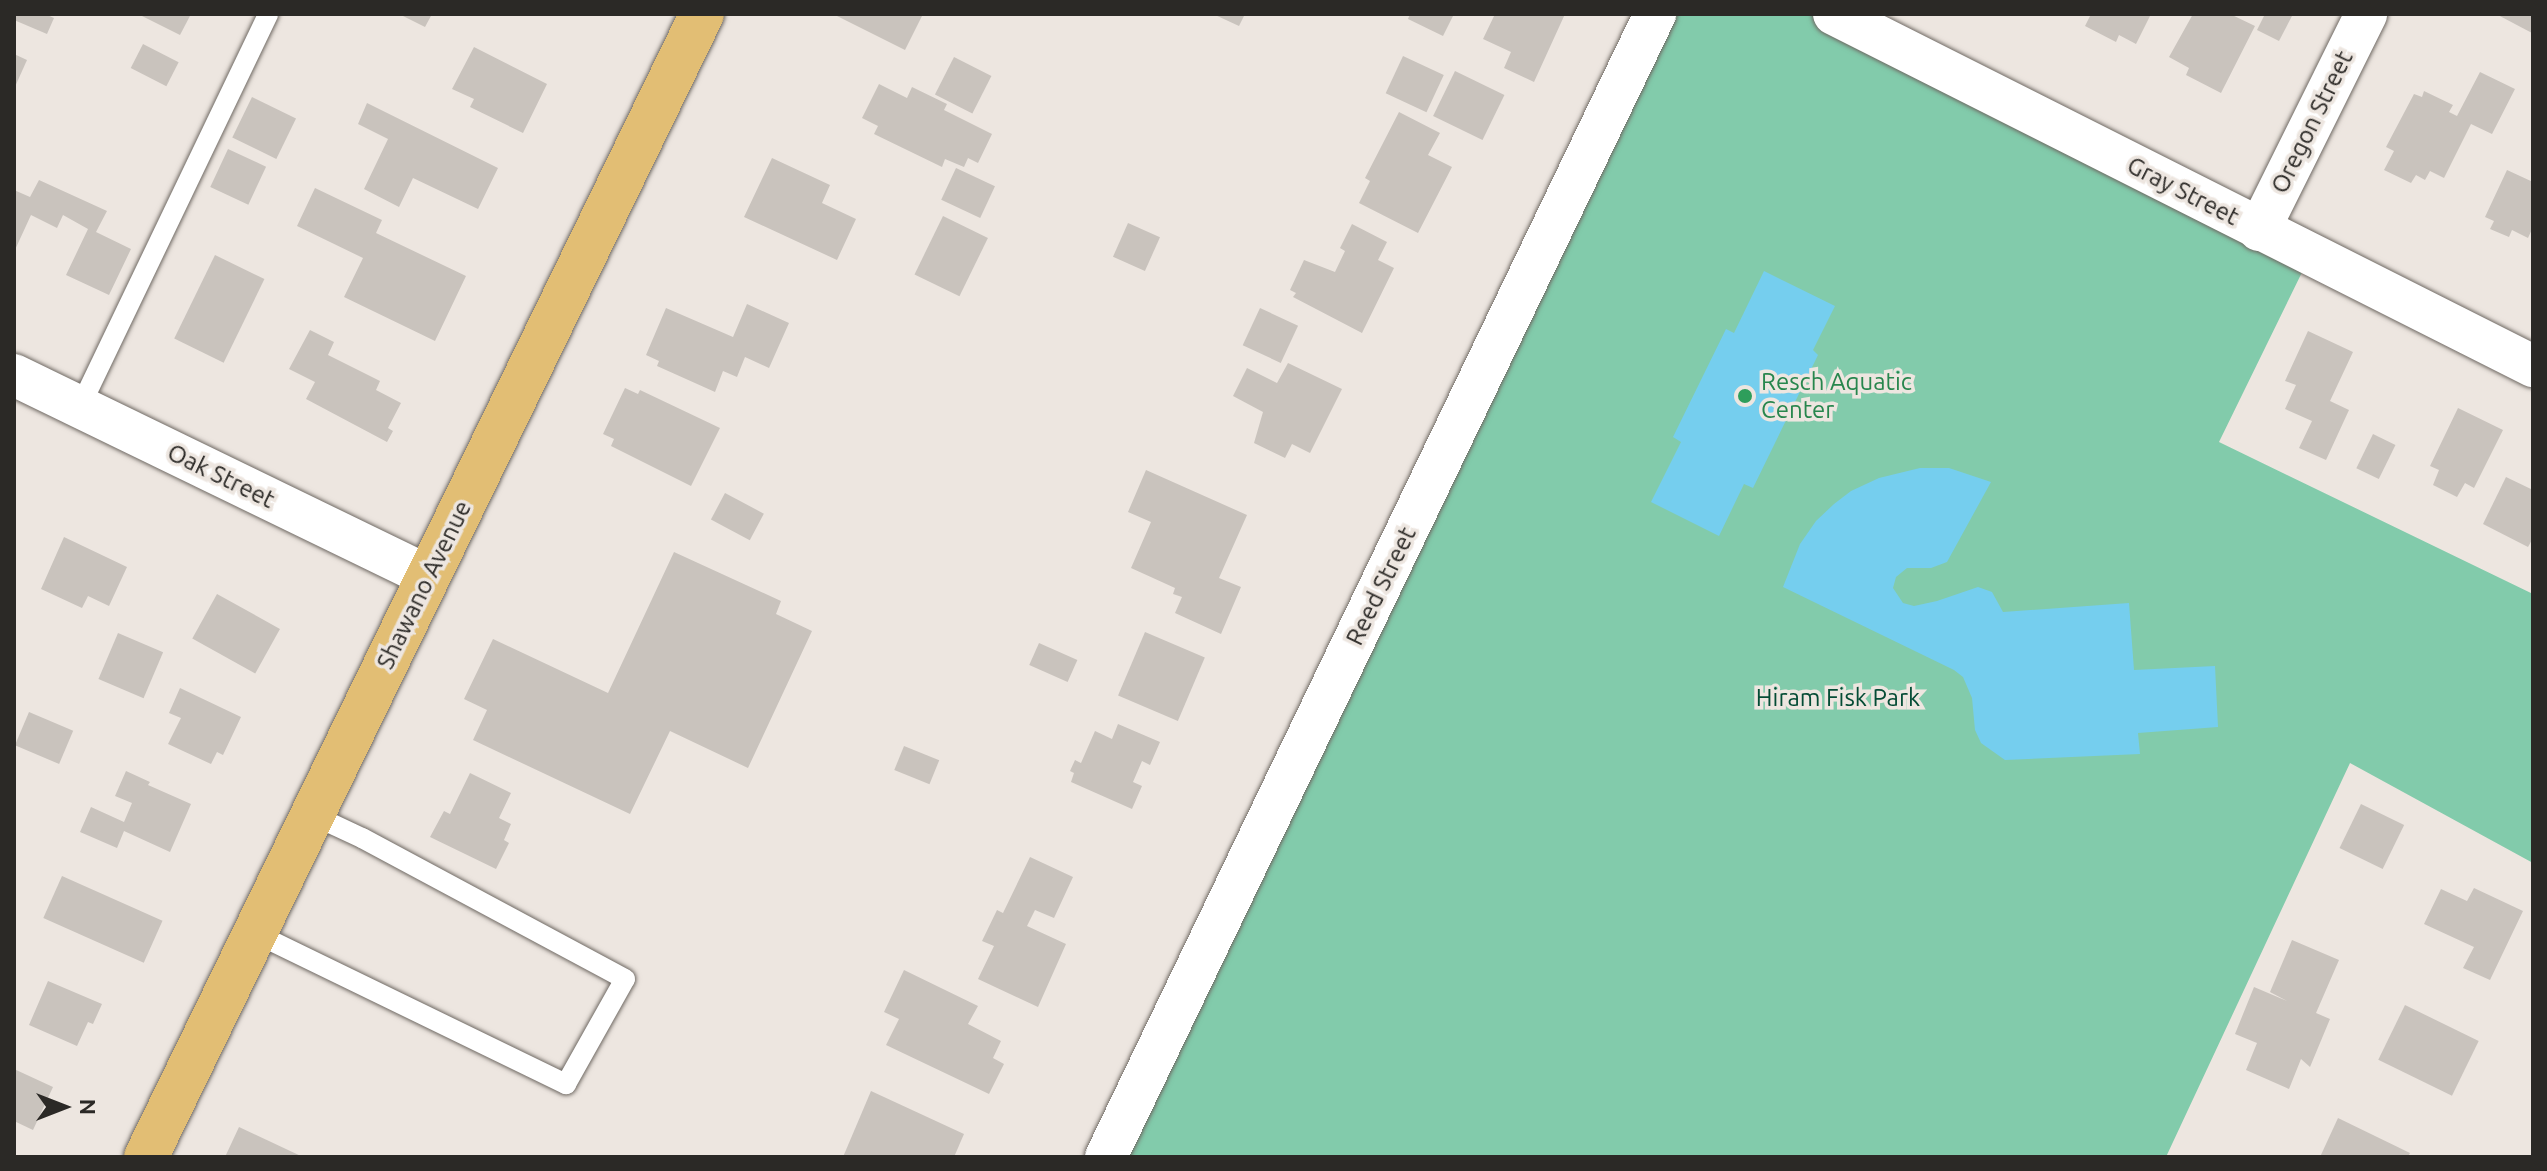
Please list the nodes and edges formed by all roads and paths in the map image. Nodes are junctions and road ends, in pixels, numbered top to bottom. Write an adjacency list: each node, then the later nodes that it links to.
1 (268, 14): 9 (lane)
2 (702, 14): 10 (main road, Shawano Avenue)
3 (1655, 14): 14 (street, Reed Street)
4 (1834, 14): 6 (street, Gray Street)
5 (2366, 14): 6 (street, Oregon Street)
6 (2259, 230): 7 (street, Gray Street)
7 (2533, 366)
8 (14, 375): 9 (street, Oak Street)
9 (80, 407): 10 (street, Oak Street)
10 (428, 576): 11 (main road, Shawano Avenue)
11 (313, 815): 12 (main road, Shawano Avenue); 12 (lane)
12 (255, 933): 13 (main road, Shawano Avenue)
13 (146, 1157)
14 (1106, 1157)

